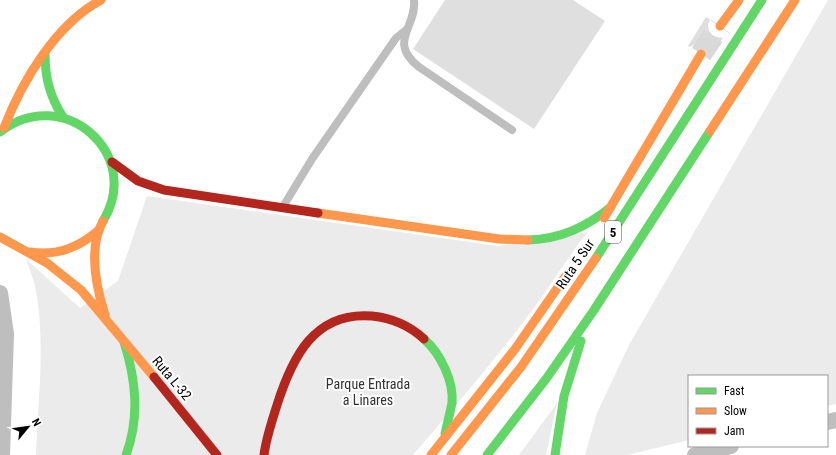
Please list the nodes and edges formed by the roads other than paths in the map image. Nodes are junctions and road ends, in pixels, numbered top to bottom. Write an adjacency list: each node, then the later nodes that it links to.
1 (101, 0): 8 (main road)
2 (414, 0): 7 (lane)
3 (739, 0): 6 (main road)
4 (762, 0): 33 (main road, Ruta 5 Sur / 5)
5 (796, 0): 22 (main road, 5)
6 (720, 26)
7 (406, 30): 12 (lane); 15 (lane)
8 (45, 54): 10 (main road); 11 (main road)
9 (701, 54): 14 (main road)
10 (63, 117): 11 (main road, Ruta L-32); 13 (main road, Ruta L-32)
11 (2, 130)
12 (512, 130)
13 (112, 162): 15 (main road); 17 (main road, Ruta L-32)
14 (610, 207): 15 (main road); 16 (main road)
15 (282, 208)
16 (598, 228)
17 (99, 230): 19 (main road); 23 (main road, Ruta L-32)
18 (0, 237): 19 (main road, Ruta L-32)
19 (29, 252): 23 (main road, Ruta L-32)
20 (573, 265): 25 (main road)
21 (0, 293): 28 (street)
22 (594, 310): 34 (main road, 5); 35 (main road)
23 (106, 318): 24 (main road, Ruta L-32)
24 (124, 342): 29 (main road); 30 (main road, Ruta L-32)
25 (442, 441): 31 (main road); 32 (main road)
26 (728, 447): 27 (street)
27 (713, 453): 36 (street)
28 (2, 455)
29 (126, 455)
30 (217, 455)
31 (264, 455)
32 (431, 455)
33 (451, 455)
34 (487, 455)
35 (555, 455)
36 (695, 455)

